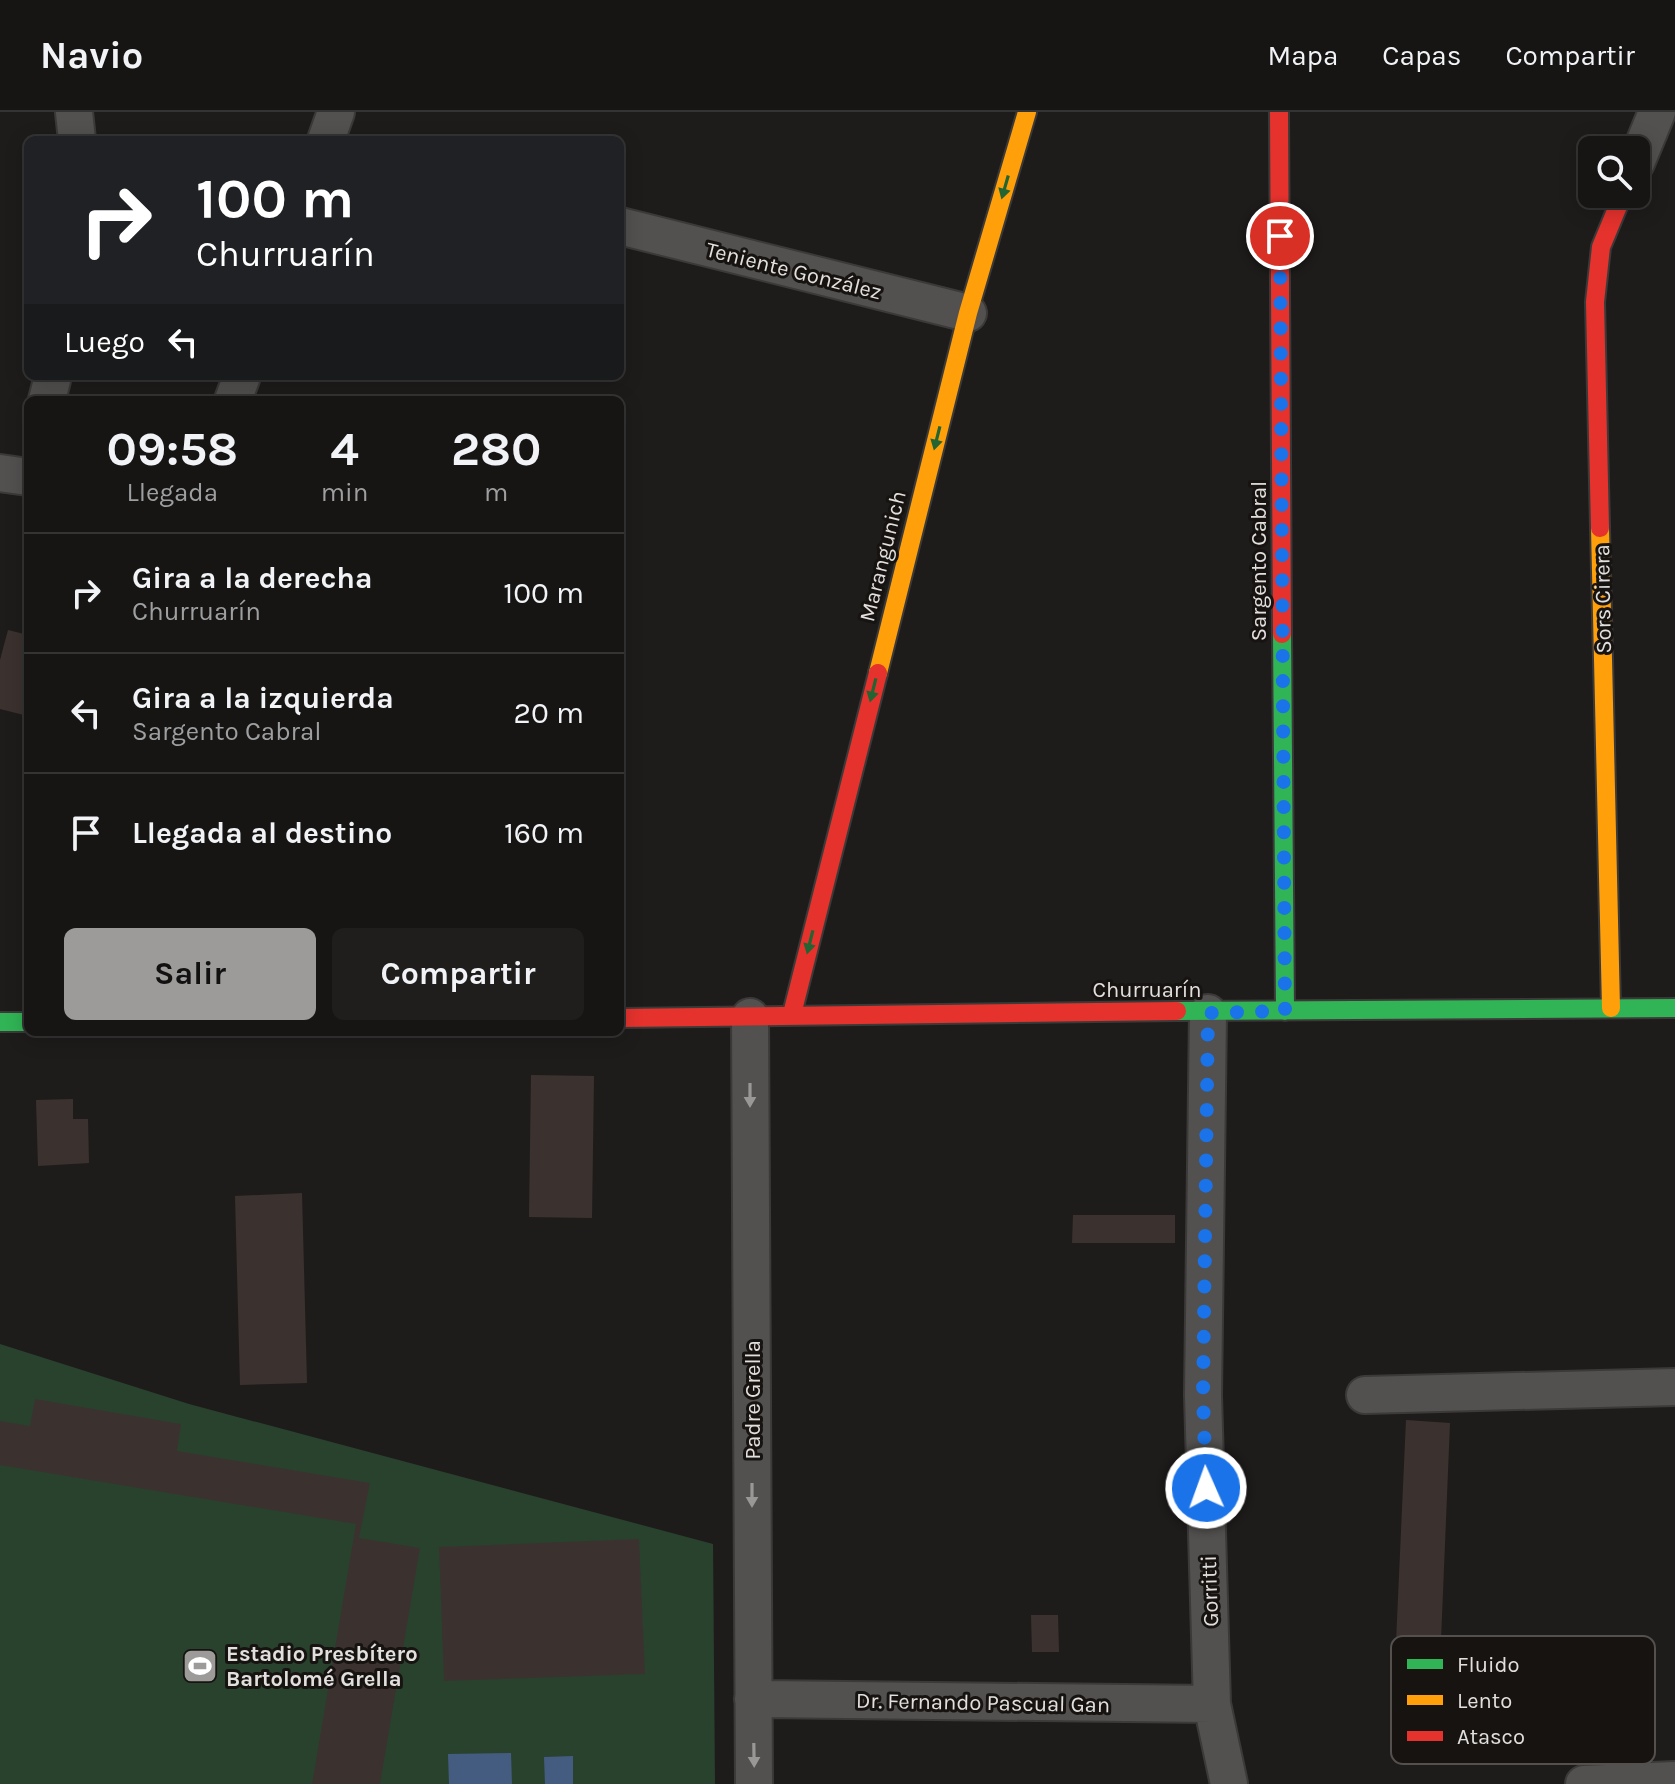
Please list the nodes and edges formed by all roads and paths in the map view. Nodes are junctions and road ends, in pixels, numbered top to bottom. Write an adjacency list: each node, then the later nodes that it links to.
1 (74, 112): 6 (street)
2 (336, 112): 7 (street)
3 (1027, 112): 11 (street, Marangunich, one-way to 11)
4 (1279, 112): 16 (street, Sargento Cabral)
5 (1657, 112): 8 (street)
6 (77, 136)
7 (327, 136)
8 (1647, 136)
9 (1617, 208): 14 (street, Sors Cirera)
10 (624, 227): 11 (street, Teniente González)
11 (968, 313): 18 (street, Marangunich, one-way to 18)
12 (0, 473): 13 (street)
13 (24, 476)
14 (1611, 1008): 15 (street, Churruarín); 16 (street, Churruarín)
15 (1675, 1008)
16 (1285, 1011): 17 (street, Churruarín)
17 (1208, 1013): 18 (street, Churruarín); 26 (street, Gorritti)
18 (792, 1014): 19 (street, Churruarín)
19 (750, 1017): 20 (street, Churruarín); 25 (street, Padre Grella, one-way to 25)
20 (624, 1018)
21 (0, 1022): 22 (street)
22 (24, 1022)
23 (1675, 1387): 24 (street)
24 (1365, 1395)
25 (753, 1699): 26 (street, Dr. Fernando Pascual Gan); 28 (street, Padre Grella, one-way to 28)
26 (1212, 1704): 29 (street, Gorritti)
27 (1675, 1780): 30 (street)
28 (754, 1784)
29 (1229, 1784)
30 (1584, 1784)

